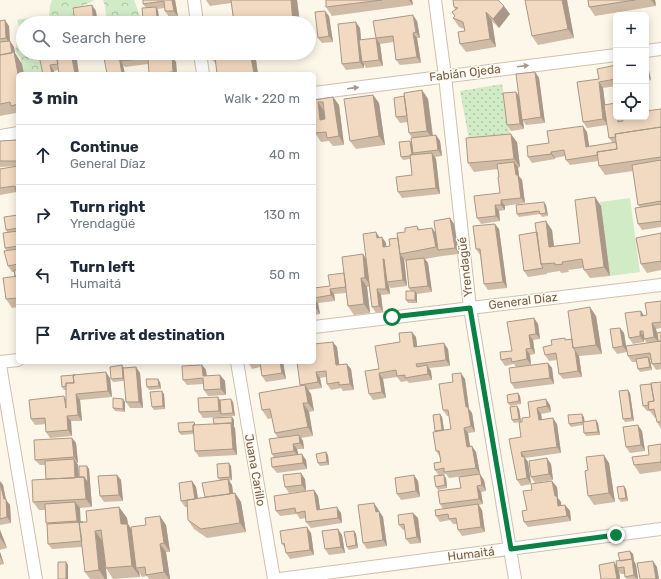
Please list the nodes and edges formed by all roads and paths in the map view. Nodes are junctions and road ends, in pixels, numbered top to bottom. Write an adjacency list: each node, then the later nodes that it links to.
1 (194, 0): 3 (street)
2 (435, 0): 9 (street, Yrendagüé)
3 (196, 16)
4 (661, 49): 5 (street)
5 (649, 51)
6 (613, 55): 9 (street, Fabián Ojeda, one-way to 6)
7 (201, 60): 8 (street)
8 (203, 72)
9 (445, 76): 10 (street, Fabián Ojeda, one-way to 9); 14 (street, Yrendagüé)
10 (316, 93)
11 (16, 133): 12 (street)
12 (0, 136)
13 (661, 285): 14 (street, General Díaz)
14 (470, 308): 15 (street, General Díaz); 20 (street, Yrendagüé)
15 (316, 327)
16 (16, 360): 17 (street)
17 (0, 363): 21 (street)
18 (237, 364): 22 (street, Juana Carillo)
19 (661, 529): 20 (street, Humaitá)
20 (511, 549): 23 (street, Humaitá); 24 (street, Yrendagüé)
21 (36, 579)
22 (274, 579)
23 (280, 579)
24 (515, 579)

